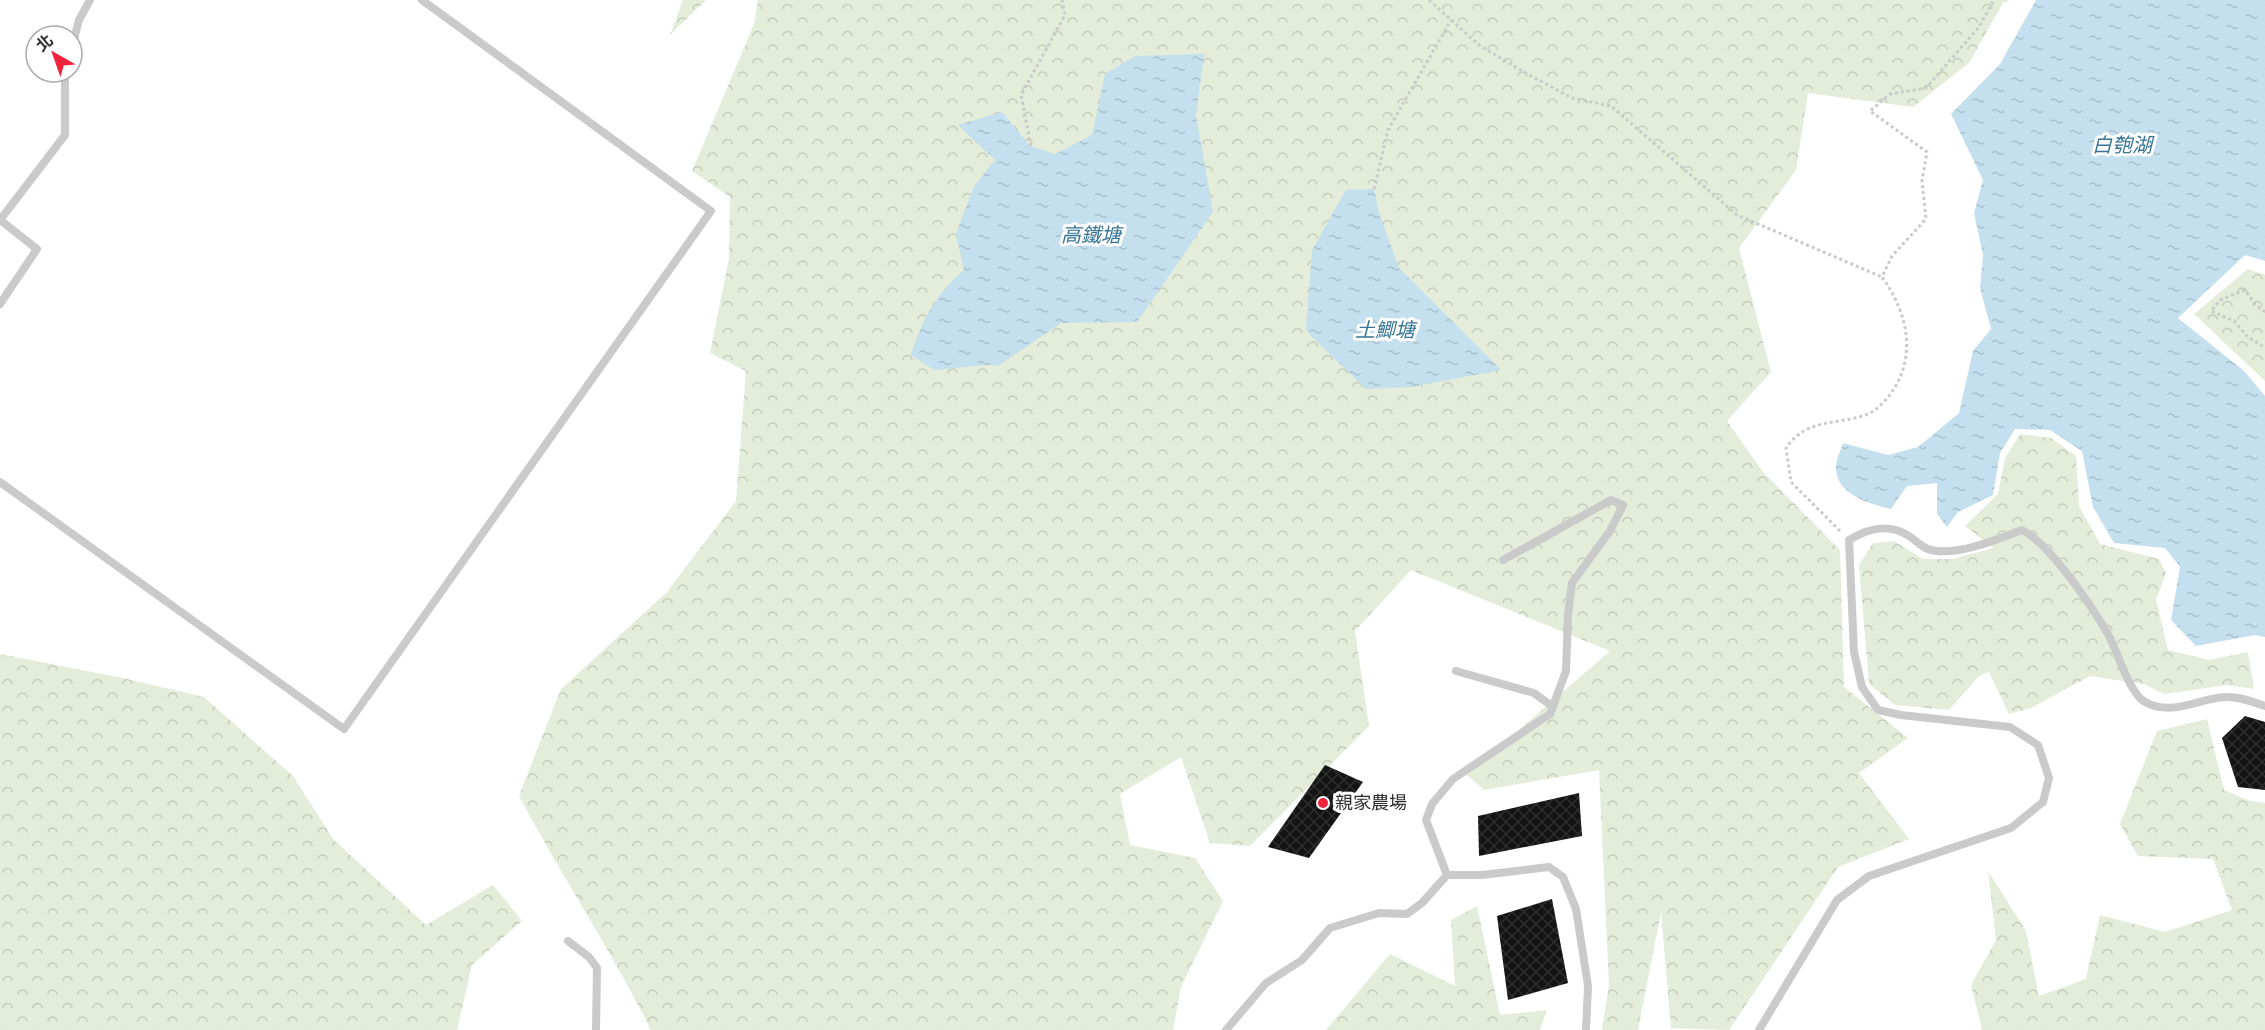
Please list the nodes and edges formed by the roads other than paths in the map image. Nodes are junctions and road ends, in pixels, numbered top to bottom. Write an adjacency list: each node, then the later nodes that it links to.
1 (90, 0): 3 (lane)
2 (422, 0): 6 (lane)
3 (78, 24)
4 (65, 84): 5 (lane)
5 (0, 304)
6 (0, 482)
7 (1503, 560): 10 (lane)
8 (1456, 671): 10 (lane)
9 (2265, 706): 16 (lane)
10 (1553, 707): 11 (lane)
11 (1447, 875): 14 (lane); 15 (lane)
12 (568, 941): 13 (lane)
13 (596, 1030)
14 (1226, 1030)
15 (1586, 1030)
16 (1759, 1030)

